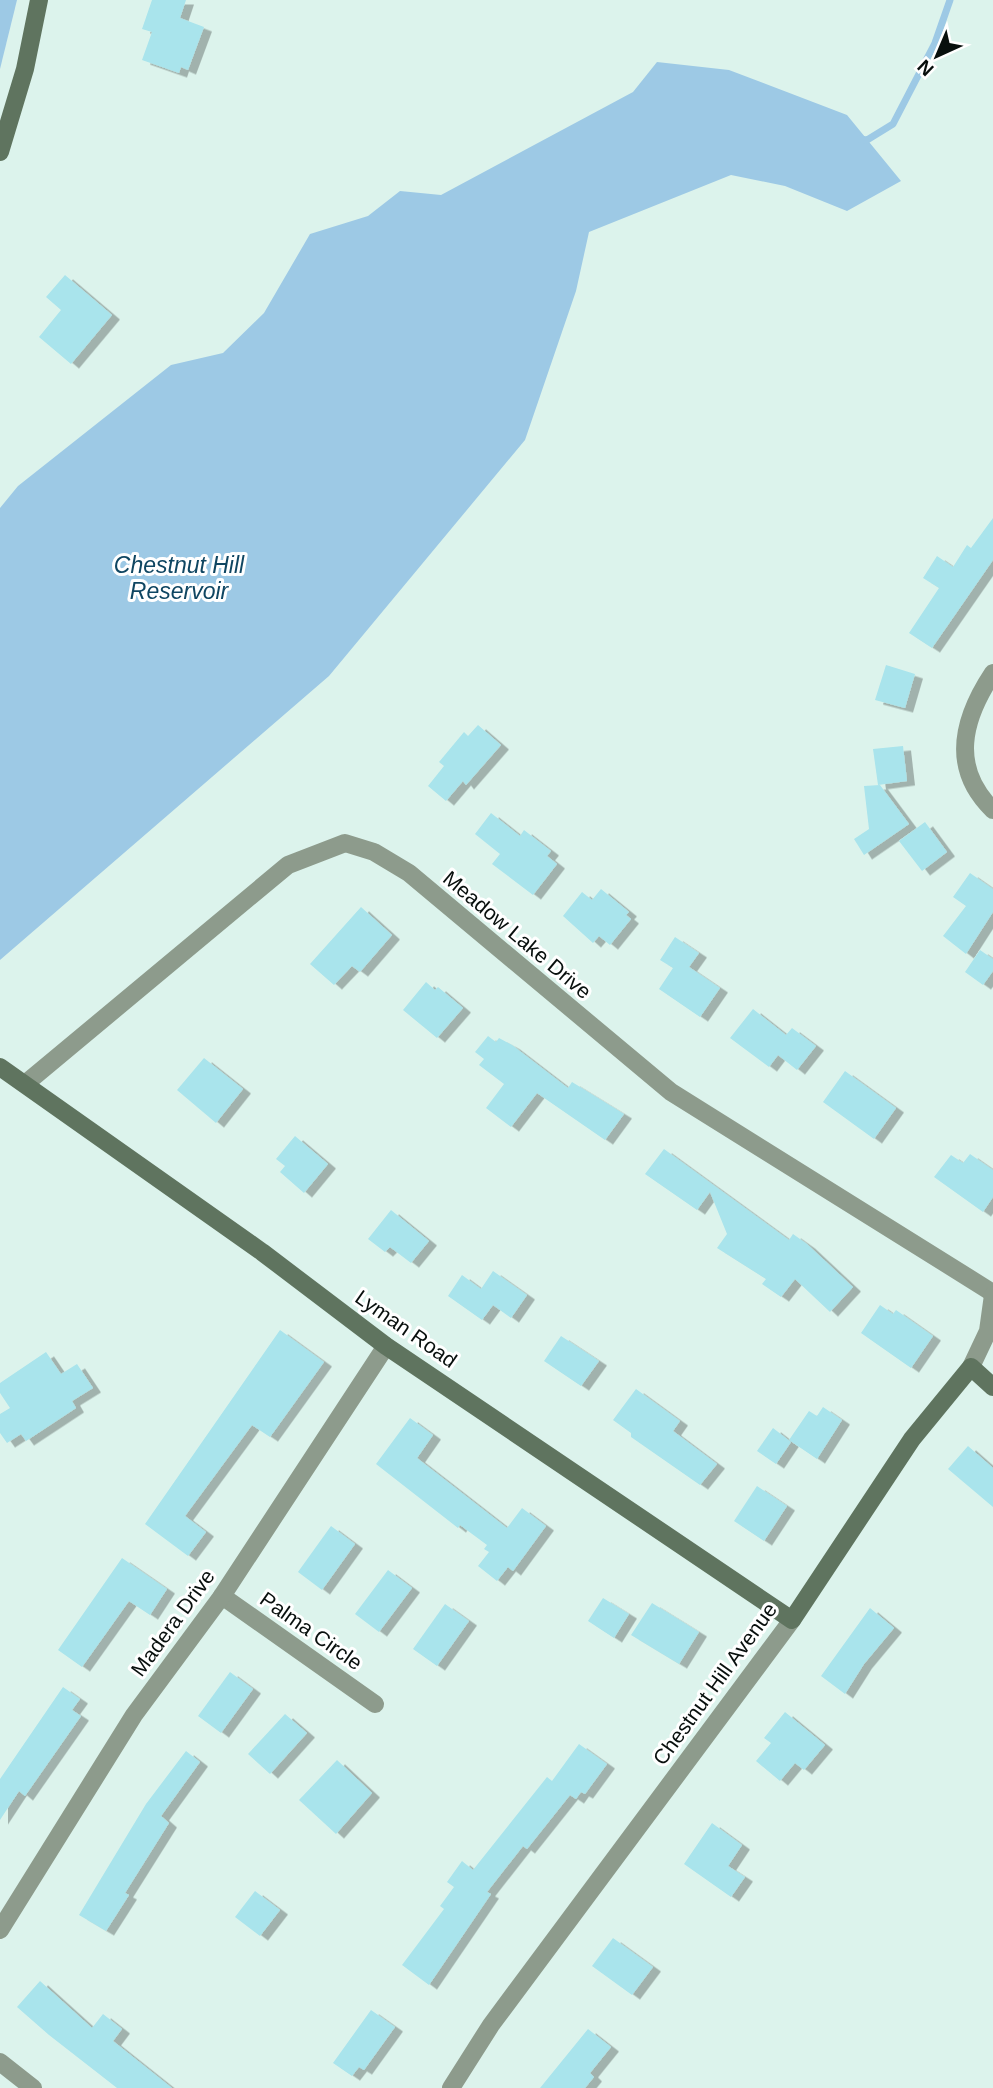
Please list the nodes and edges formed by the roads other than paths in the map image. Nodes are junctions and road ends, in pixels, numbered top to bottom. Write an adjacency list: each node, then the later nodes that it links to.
1 (39, 0): 2 (street)
2 (0, 152)
3 (993, 673): 4 (street)
4 (993, 810)
5 (0, 1067): 6 (street, Lyman Road)
6 (25, 1084): 7 (street, Meadow Lake Drive); 8 (street, Lyman Road)
7 (993, 1294): 9 (street, Chestnut Hill Avenue)
8 (386, 1346): 11 (street, Madera Drive); 12 (street, Lyman Road)
9 (971, 1367): 10 (street); 12 (street, Chestnut Hill Avenue)
10 (993, 1387)
11 (222, 1597): 13 (street, Palma Circle); 14 (street, Madera Drive)
12 (792, 1620): 17 (street, Chestnut Hill Avenue)
13 (375, 1704)
14 (0, 1930)
15 (0, 2062): 16 (street)
16 (33, 2088)
17 (451, 2088)

